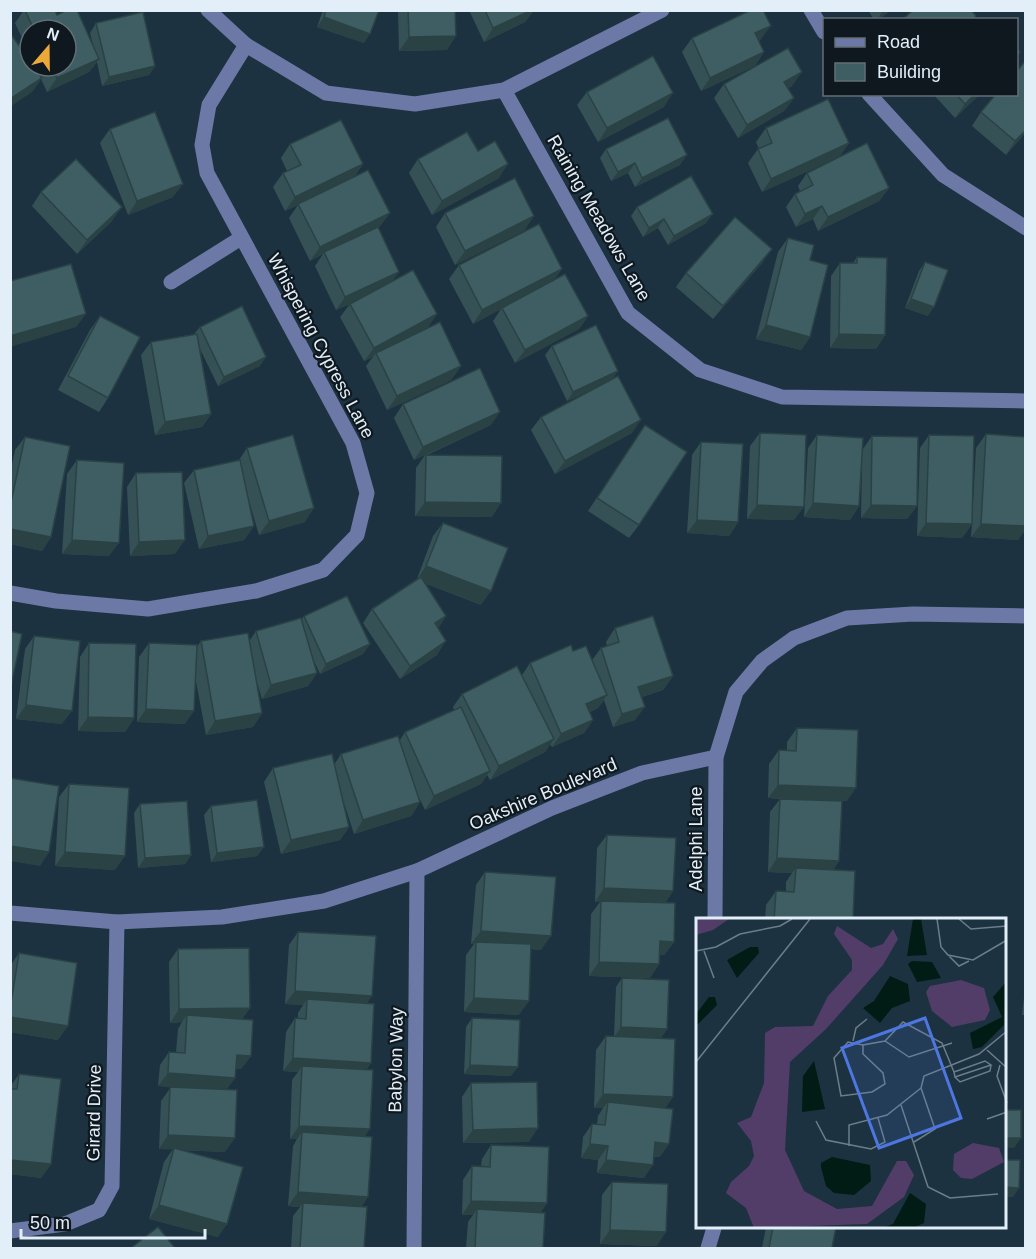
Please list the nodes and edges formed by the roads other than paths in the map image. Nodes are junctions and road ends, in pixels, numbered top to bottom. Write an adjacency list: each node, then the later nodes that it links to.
1 (208, 10): 5 (street)
2 (662, 10): 6 (street)
3 (811, 10): 4 (street)
4 (823, 29)
5 (246, 45): 6 (street); 9 (street, Whispering Cypress Lane)
6 (504, 90): 11 (street, Raining Meadows Lane)
7 (871, 96): 8 (street)
8 (1026, 228)
9 (241, 238): 10 (street); 12 (street, Whispering Cypress Lane)
10 (171, 282)
11 (1026, 401)
12 (10, 593)
13 (1026, 616): 14 (street)
14 (716, 757): 15 (street, Oakshire Boulevard); 17 (street, Adelphi Lane)
15 (417, 871): 18 (street, Oakshire Boulevard); 21 (street, Babylon Way)
16 (10, 913): 18 (street, Oakshire Boulevard)
17 (715, 918)
18 (117, 922): 20 (street, Girard Drive)
19 (713, 1229): 22 (street)
20 (10, 1231)
21 (414, 1248)
22 (708, 1248)

